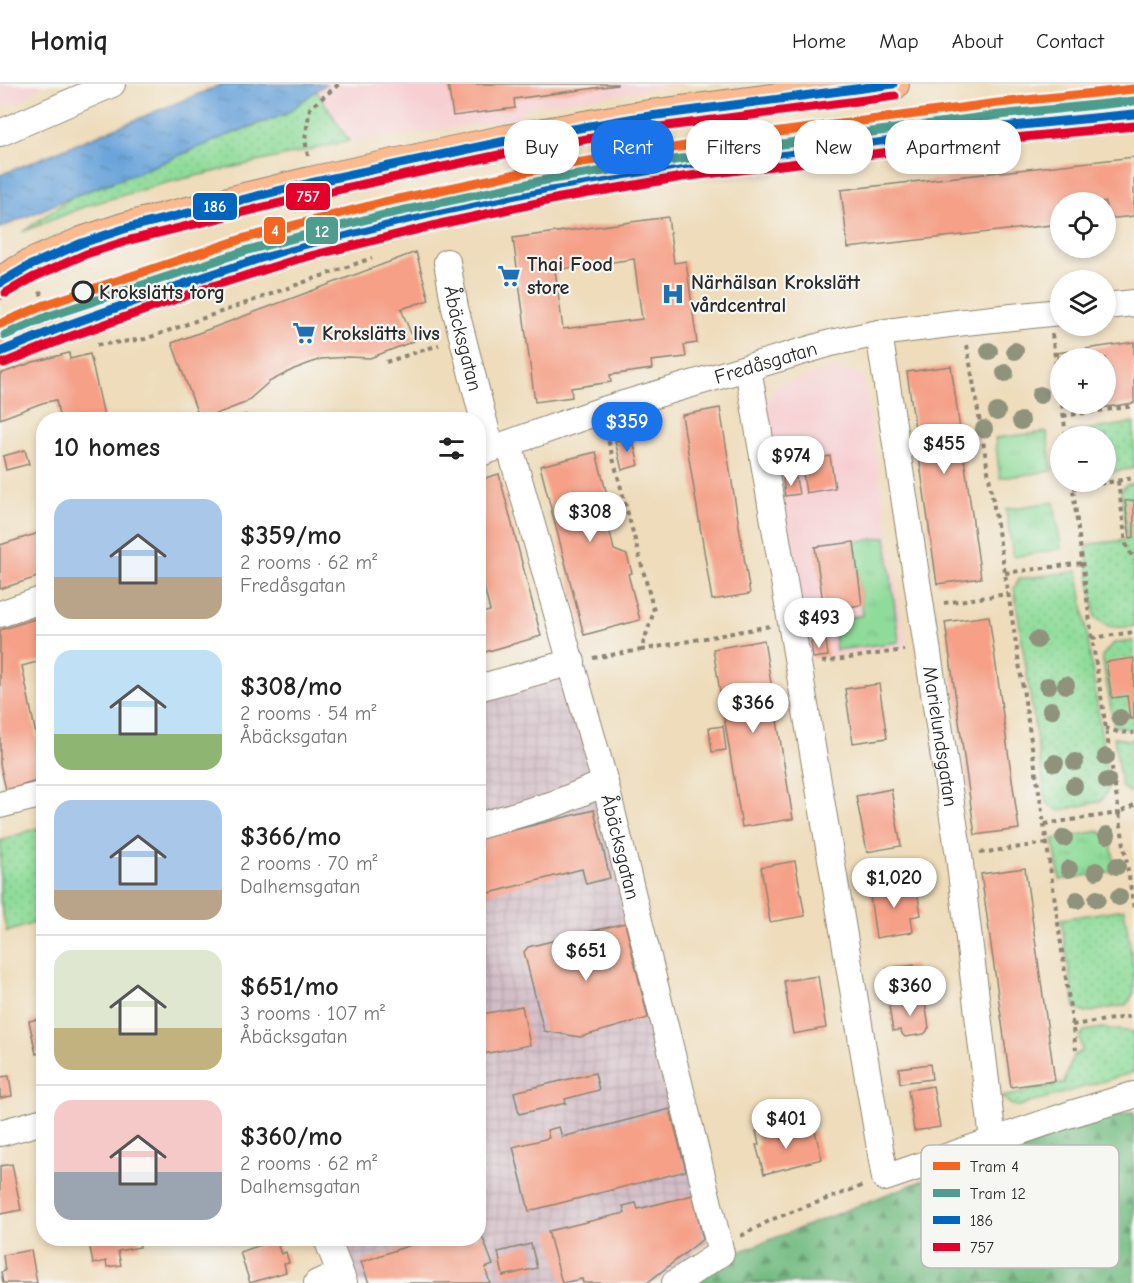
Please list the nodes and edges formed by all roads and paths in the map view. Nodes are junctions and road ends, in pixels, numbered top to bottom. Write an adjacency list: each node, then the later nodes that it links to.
1 (112, 84): 5 (street)
2 (339, 84): 6 (path)
3 (888, 84): 9 (main road)
4 (1134, 114): 14 (main road)
5 (0, 133)
6 (309, 158)
7 (377, 256): 17 (path)
8 (447, 262): 16 (street, Åbäcksgatan)
9 (29, 266): 10 (main road); 14 (path)
10 (0, 284)
11 (1134, 303): 12 (street)
12 (1116, 305)
13 (1050, 313): 15 (street, Fredåsgatan)
14 (62, 327): 19 (main road)
15 (879, 333): 21 (street, Fredåsgatan); 37 (street, Marielundsgatan)
16 (463, 337): 20 (path); 24 (street, Åbäcksgatan)
17 (89, 346)
18 (968, 351): 34 (path)
19 (0, 352)
20 (386, 362)
21 (748, 368): 23 (street, Fredåsgatan); 39 (street)
22 (1134, 406): 25 (path)
23 (600, 411): 28 (street, Fredåsgatan); 43 (path)
24 (483, 412)
25 (1063, 416): 27 (path)
26 (486, 423): 28 (street, Åbäcksgatan)
27 (1064, 426)
28 (493, 449): 44 (street, Åbäcksgatan)
29 (1134, 478): 30 (path)
30 (1118, 481): 32 (path)
31 (1074, 492): 33 (path)
32 (1134, 560)
33 (1083, 563): 34 (path); 41 (path)
34 (1005, 573): 35 (path)
35 (1008, 594): 37 (path); 55 (path)
36 (36, 602): 38 (street)
37 (920, 606): 57 (street, Marielundsgatan)
38 (0, 614)
39 (791, 622): 43 (path); 45 (street)
40 (1134, 632): 41 (path)
41 (1092, 638): 47 (path)
42 (907, 649): 45 (path)
43 (641, 650): 44 (path)
44 (572, 662): 46 (street); 49 (street, Åbäcksgatan)
45 (798, 664): 68 (street)
46 (486, 686)
47 (1105, 728): 48 (path); 53 (path)
48 (1134, 733)
49 (605, 783): 54 (street); 70 (street, Åbäcksgatan)
50 (36, 796): 51 (street)
51 (0, 804)
52 (1134, 805): 53 (path)
53 (1119, 813): 55 (path); 58 (path)
54 (486, 824)
55 (1044, 824): 56 (path)
56 (1047, 843): 57 (path); 60 (path)
57 (959, 856): 65 (street, Marielundsgatan)
58 (1134, 909)
59 (1134, 1016): 60 (path)
60 (1072, 1025): 61 (path)
61 (1076, 1050)
62 (1134, 1095): 65 (street)
63 (36, 1123): 64 (street)
64 (0, 1133)
65 (993, 1140): 66 (street)
66 (979, 1145)
67 (921, 1165): 68 (street)
68 (885, 1178): 70 (path)
69 (328, 1246): 71 (street)
70 (721, 1253): 72 (street)
71 (334, 1280)
72 (675, 1283)

